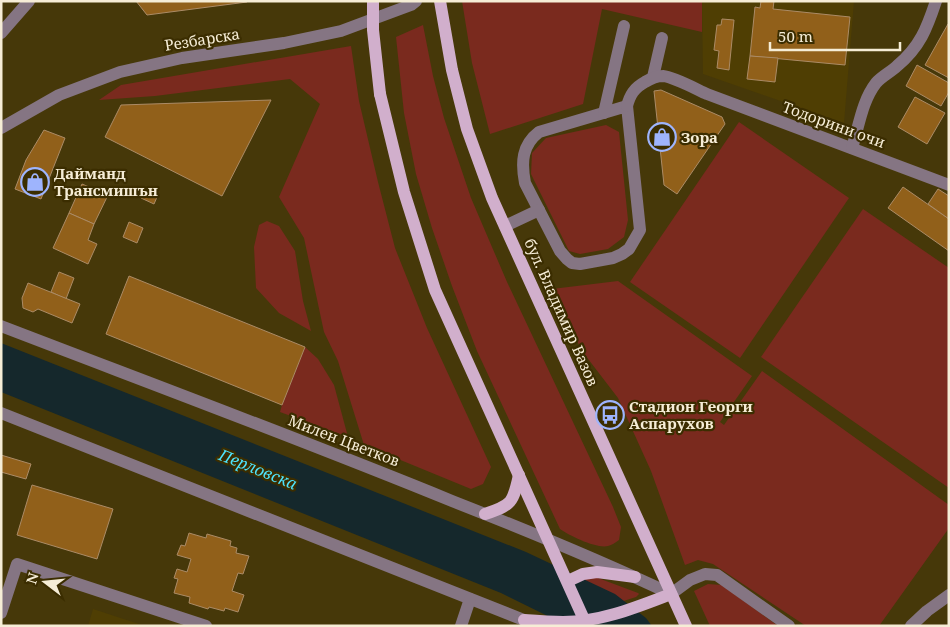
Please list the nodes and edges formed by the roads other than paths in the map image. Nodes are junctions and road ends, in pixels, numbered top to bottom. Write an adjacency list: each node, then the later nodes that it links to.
1 (30, 1): 7 (street)
2 (373, 1): 19 (main road, bridge)
3 (416, 1): 12 (street, Резбарска)
4 (440, 1): 16 (main road, бул. Владимир Вазов)
5 (936, 1): 13 (street)
6 (624, 26): 11 (street)
7 (1, 33)
8 (662, 38): 9 (street)
9 (653, 77): 10 (street); 13 (street, Тодорини очи)
10 (627, 106): 11 (street); 15 (street)
11 (604, 113): 15 (street)
12 (1, 128)
13 (852, 148): 14 (street, Тодорини очи)
14 (949, 184)
15 (539, 210): 16 (street)
16 (505, 226): 24 (main road, бул. Владимир Вазов)
17 (1, 326): 20 (street, Милен Цветков)
18 (1, 413): 26 (street)
19 (519, 475): 20 (main road); 21 (main road)
20 (485, 514): 21 (street, Милен Цветков)
21 (548, 540): 22 (street, Милен Цветков); 23 (main road)
22 (635, 577): 23 (main road); 24 (street, Милен Цветков)
23 (568, 581): 29 (main road)
24 (671, 594): 29 (main road); 33 (main road, бул. Владимир Вазов); 34 (street)
25 (949, 595): 35 (street)
26 (470, 599): 28 (street); 31 (street)
27 (1, 613): 30 (street)
28 (524, 620): 29 (main road); 32 (street)
29 (586, 623)
30 (206, 626)
31 (461, 626)
32 (538, 626)
33 (686, 626)
34 (789, 626)
35 (911, 626)

